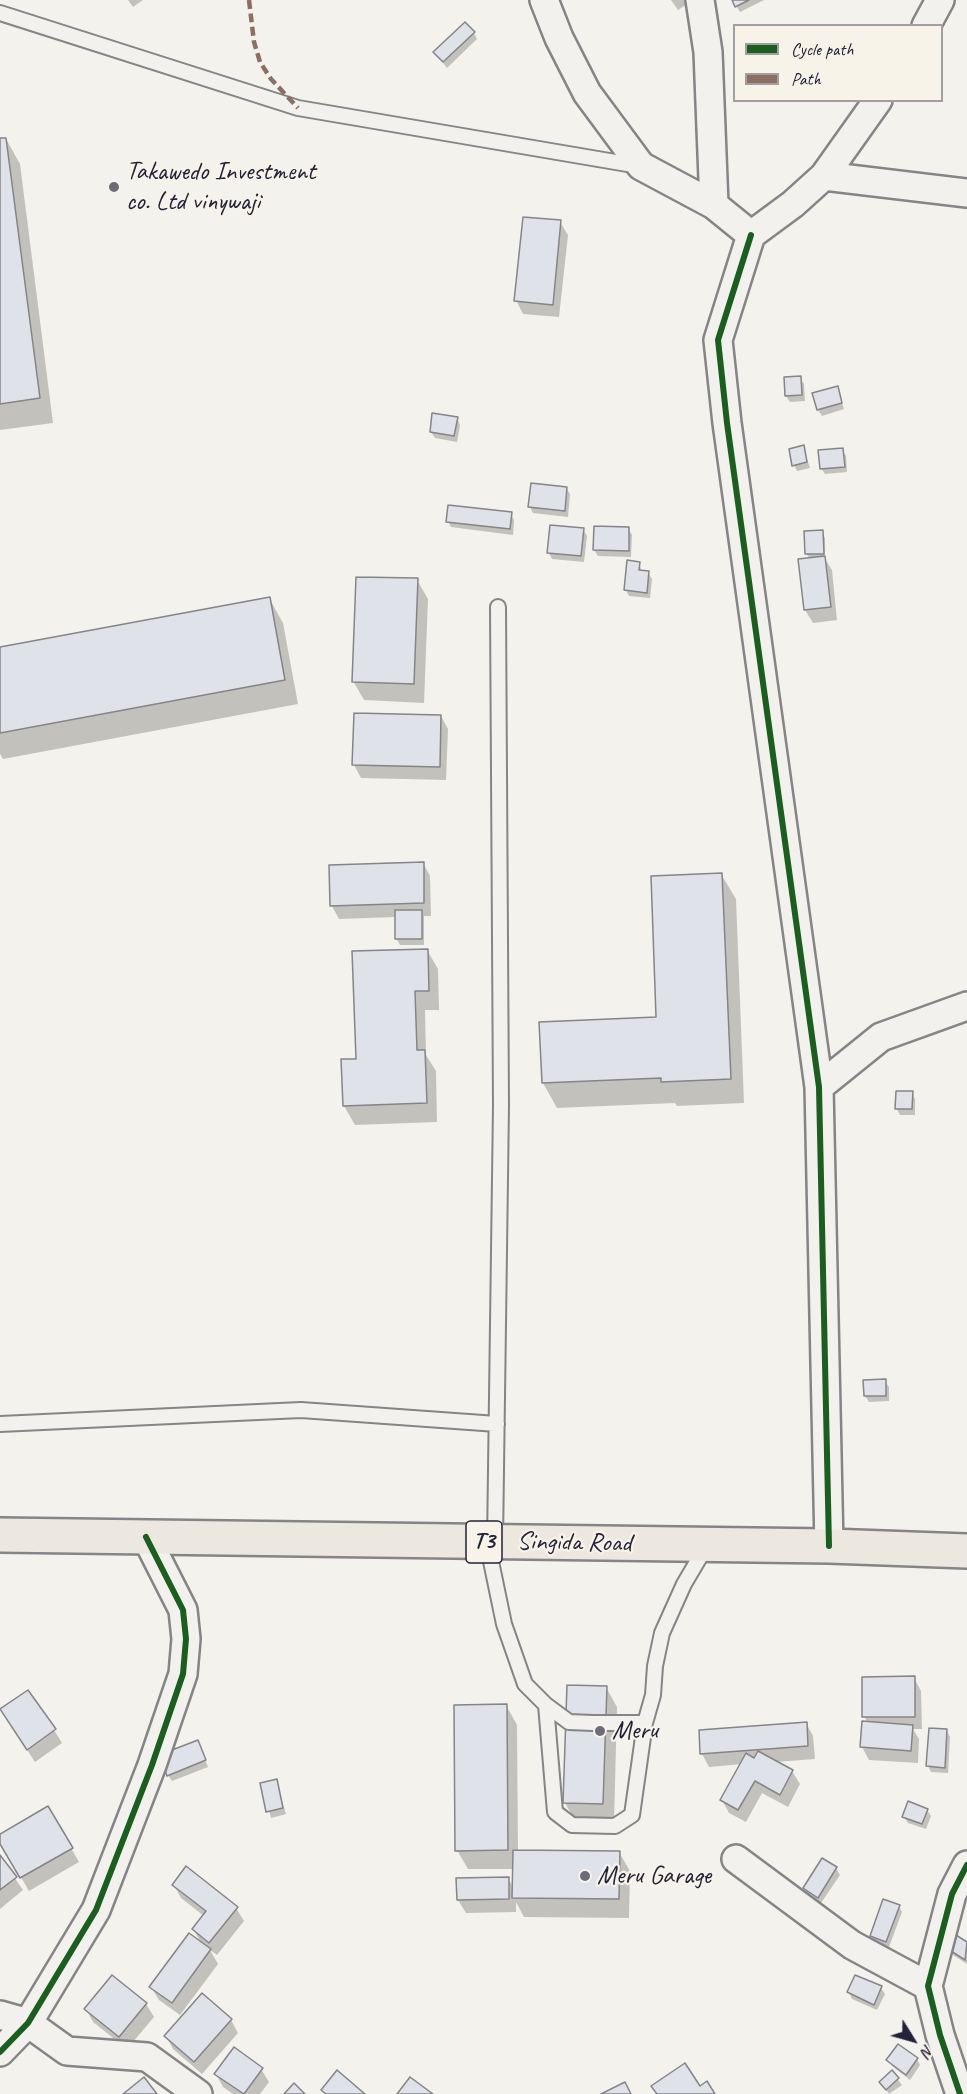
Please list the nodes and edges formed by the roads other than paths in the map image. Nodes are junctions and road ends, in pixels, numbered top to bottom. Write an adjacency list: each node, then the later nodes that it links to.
1 (544, 0): 7 (street)
2 (700, 0): 10 (street)
3 (940, 0): 5 (street)
4 (0, 13): 7 (lane)
5 (927, 24)
6 (877, 102): 8 (street)
7 (641, 166): 10 (street)
8 (824, 176): 9 (street); 11 (street)
9 (967, 193)
10 (714, 205): 11 (street)
11 (751, 235): 14 (street)
12 (498, 607): 16 (lane)
13 (967, 1006): 14 (street)
14 (819, 1087): 21 (street)
15 (0, 1424): 16 (lane)
16 (497, 1424): 19 (lane)
17 (0, 1534): 18 (highway, Singida Road / T3)
18 (146, 1537): 19 (highway, Singida Road / T3); 29 (street)
19 (491, 1542): 20 (highway, Singida Road / T3); 23 (lane)
20 (707, 1545): 21 (highway, Singida Road / T3); 24 (lane)
21 (829, 1546): 22 (highway, Singida Road / T3)
22 (967, 1551)
23 (546, 1705): 24 (lane); 24 (lane)
24 (645, 1723)
25 (736, 1859): 27 (street)
26 (967, 1865): 27 (street)
27 (928, 1986): 32 (street)
28 (0, 2015): 29 (street)
29 (28, 2023): 30 (street); 31 (street)
30 (0, 2052)
31 (198, 2094)
32 (960, 2094)

